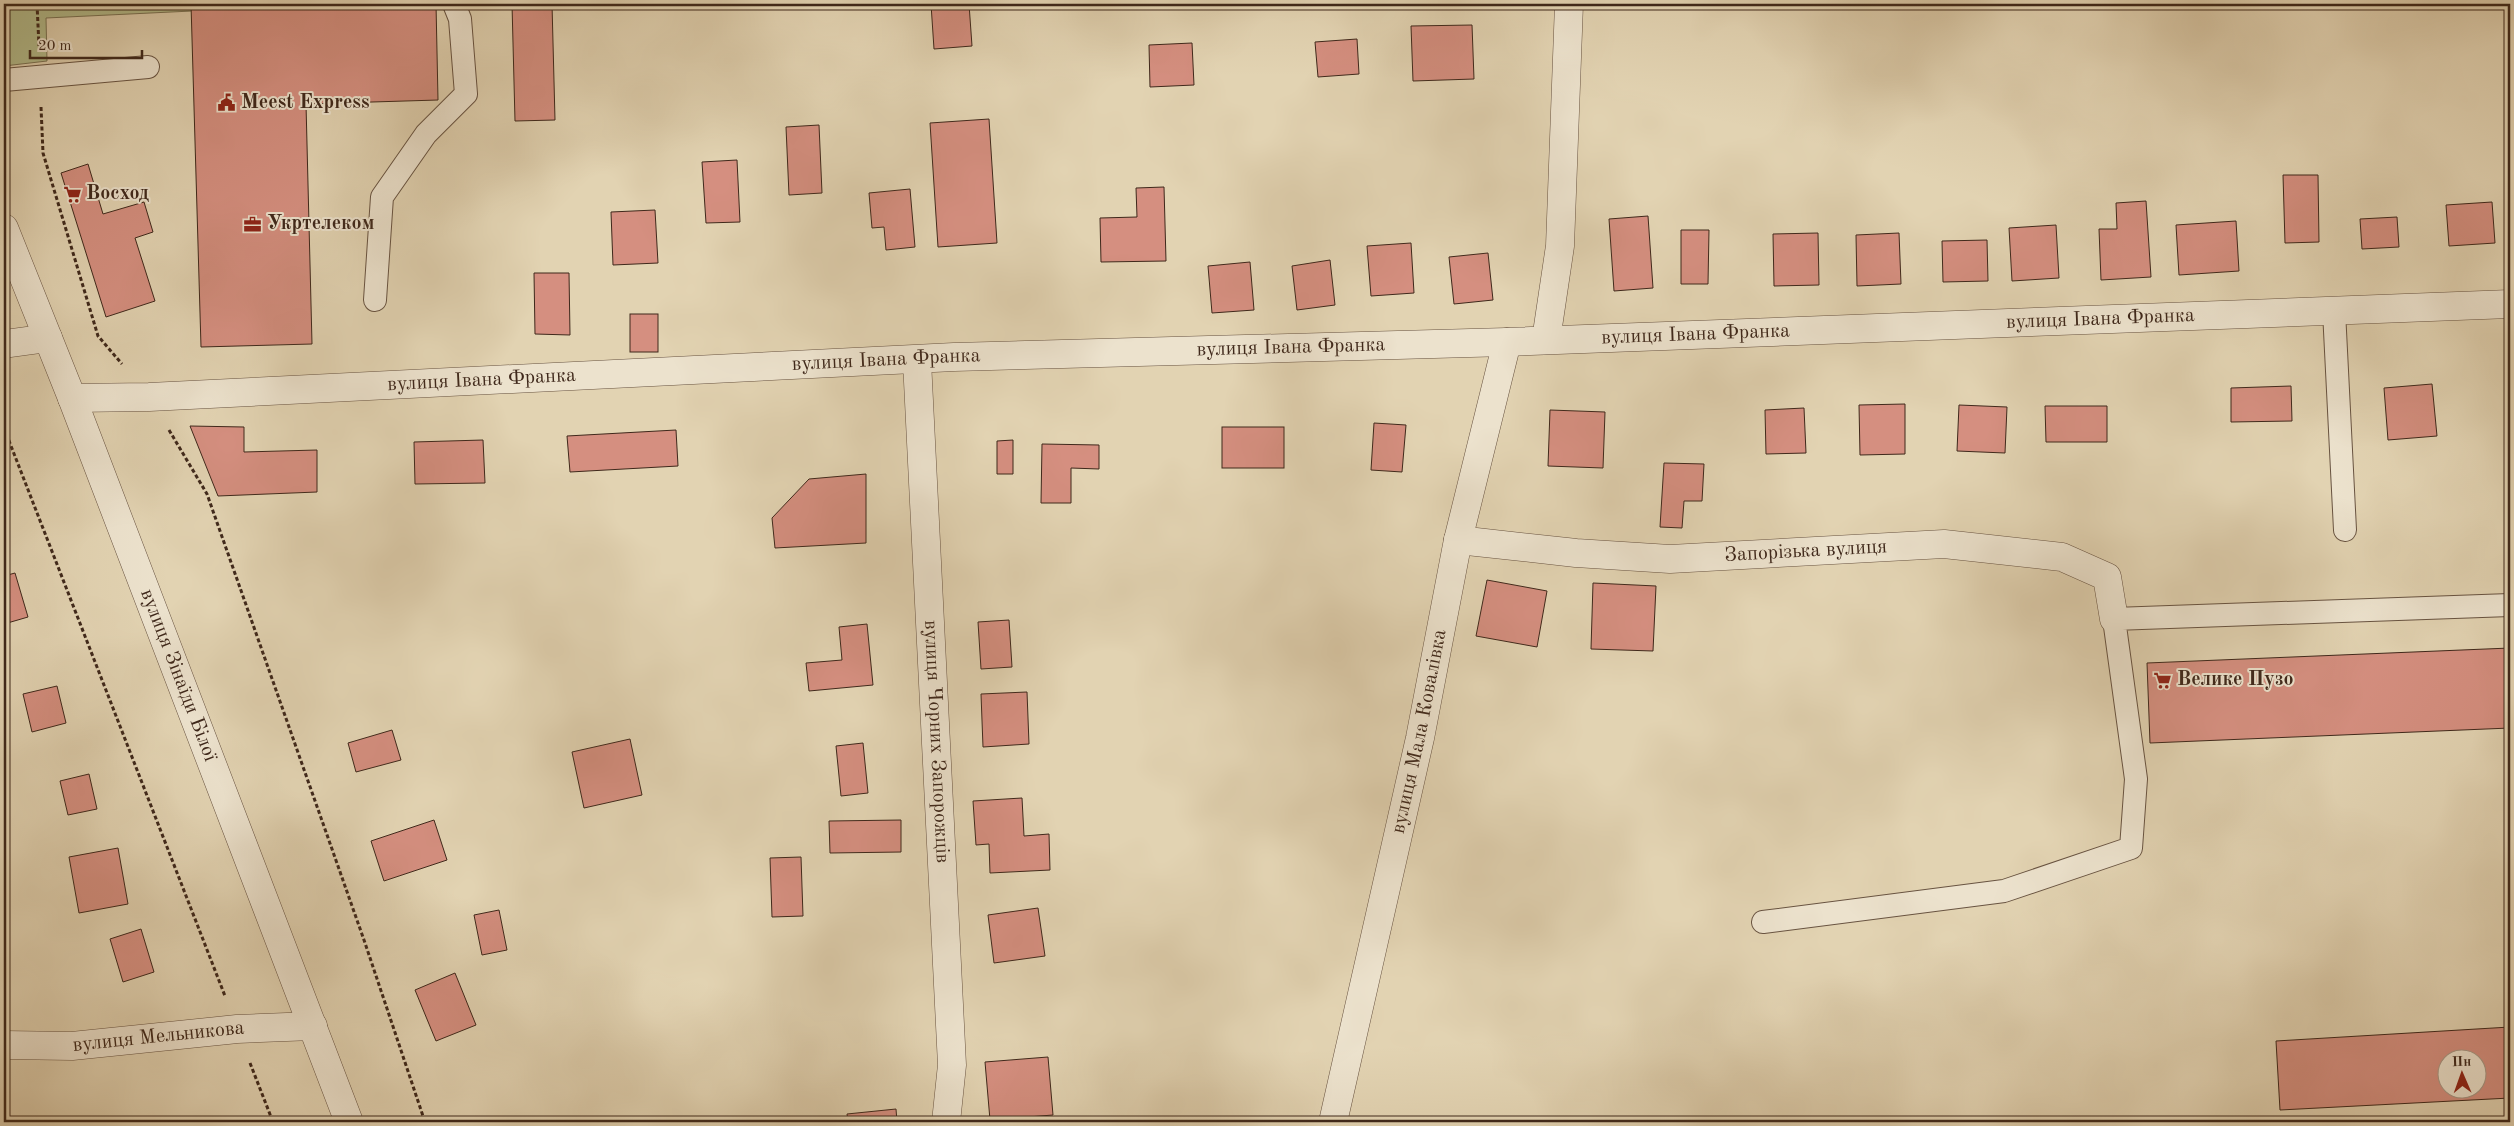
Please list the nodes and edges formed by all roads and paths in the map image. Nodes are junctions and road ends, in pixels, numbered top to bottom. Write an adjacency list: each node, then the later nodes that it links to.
1 (37, 4): 5 (path)
2 (454, 4): 8 (lane)
3 (1569, 4): 12 (street)
4 (148, 66): 5 (lane)
5 (40, 76): 6 (lane); 16 (path)
6 (4, 80)
7 (4, 228): 11 (street, вулиця Зінаїди Білої)
8 (375, 300)
9 (2510, 304): 10 (street, вулиця Івана Франка)
10 (2334, 311): 12 (street, вулиця Івана Франка); 19 (lane)
11 (48, 338): 14 (street); 17 (street, вулиця Зінаїди Білої)
12 (1546, 340): 13 (street, вулиця Івана Франка)
13 (1507, 342): 15 (street, вулиця Івана Франка); 20 (street, вулиця Мала Ковалівка)
14 (4, 344)
15 (917, 360): 16 (street, вулиця Івана Франка); 30 (street, вулиця Чорних Запорожців)
16 (149, 397): 17 (street, вулиця Івана Франка); 29 (path)
17 (72, 398): 24 (street, вулиця Зінаїди Білої)
18 (4, 428): 25 (path)
19 (2346, 530)
20 (1458, 540): 22 (street, Запорізька вулиця); 31 (street, вулиця Мала Ковалівка)
21 (2510, 605): 22 (lane)
22 (2114, 619): 23 (lane)
23 (1763, 922)
24 (313, 1026): 25 (street, вулиця Мельникова); 28 (street, вулиця Зінаїди Білої)
25 (238, 1028): 26 (street, вулиця Мельникова); 27 (path)
26 (4, 1044)
27 (273, 1122)
28 (349, 1122)
29 (425, 1122)
30 (946, 1122)
31 (1333, 1122)

